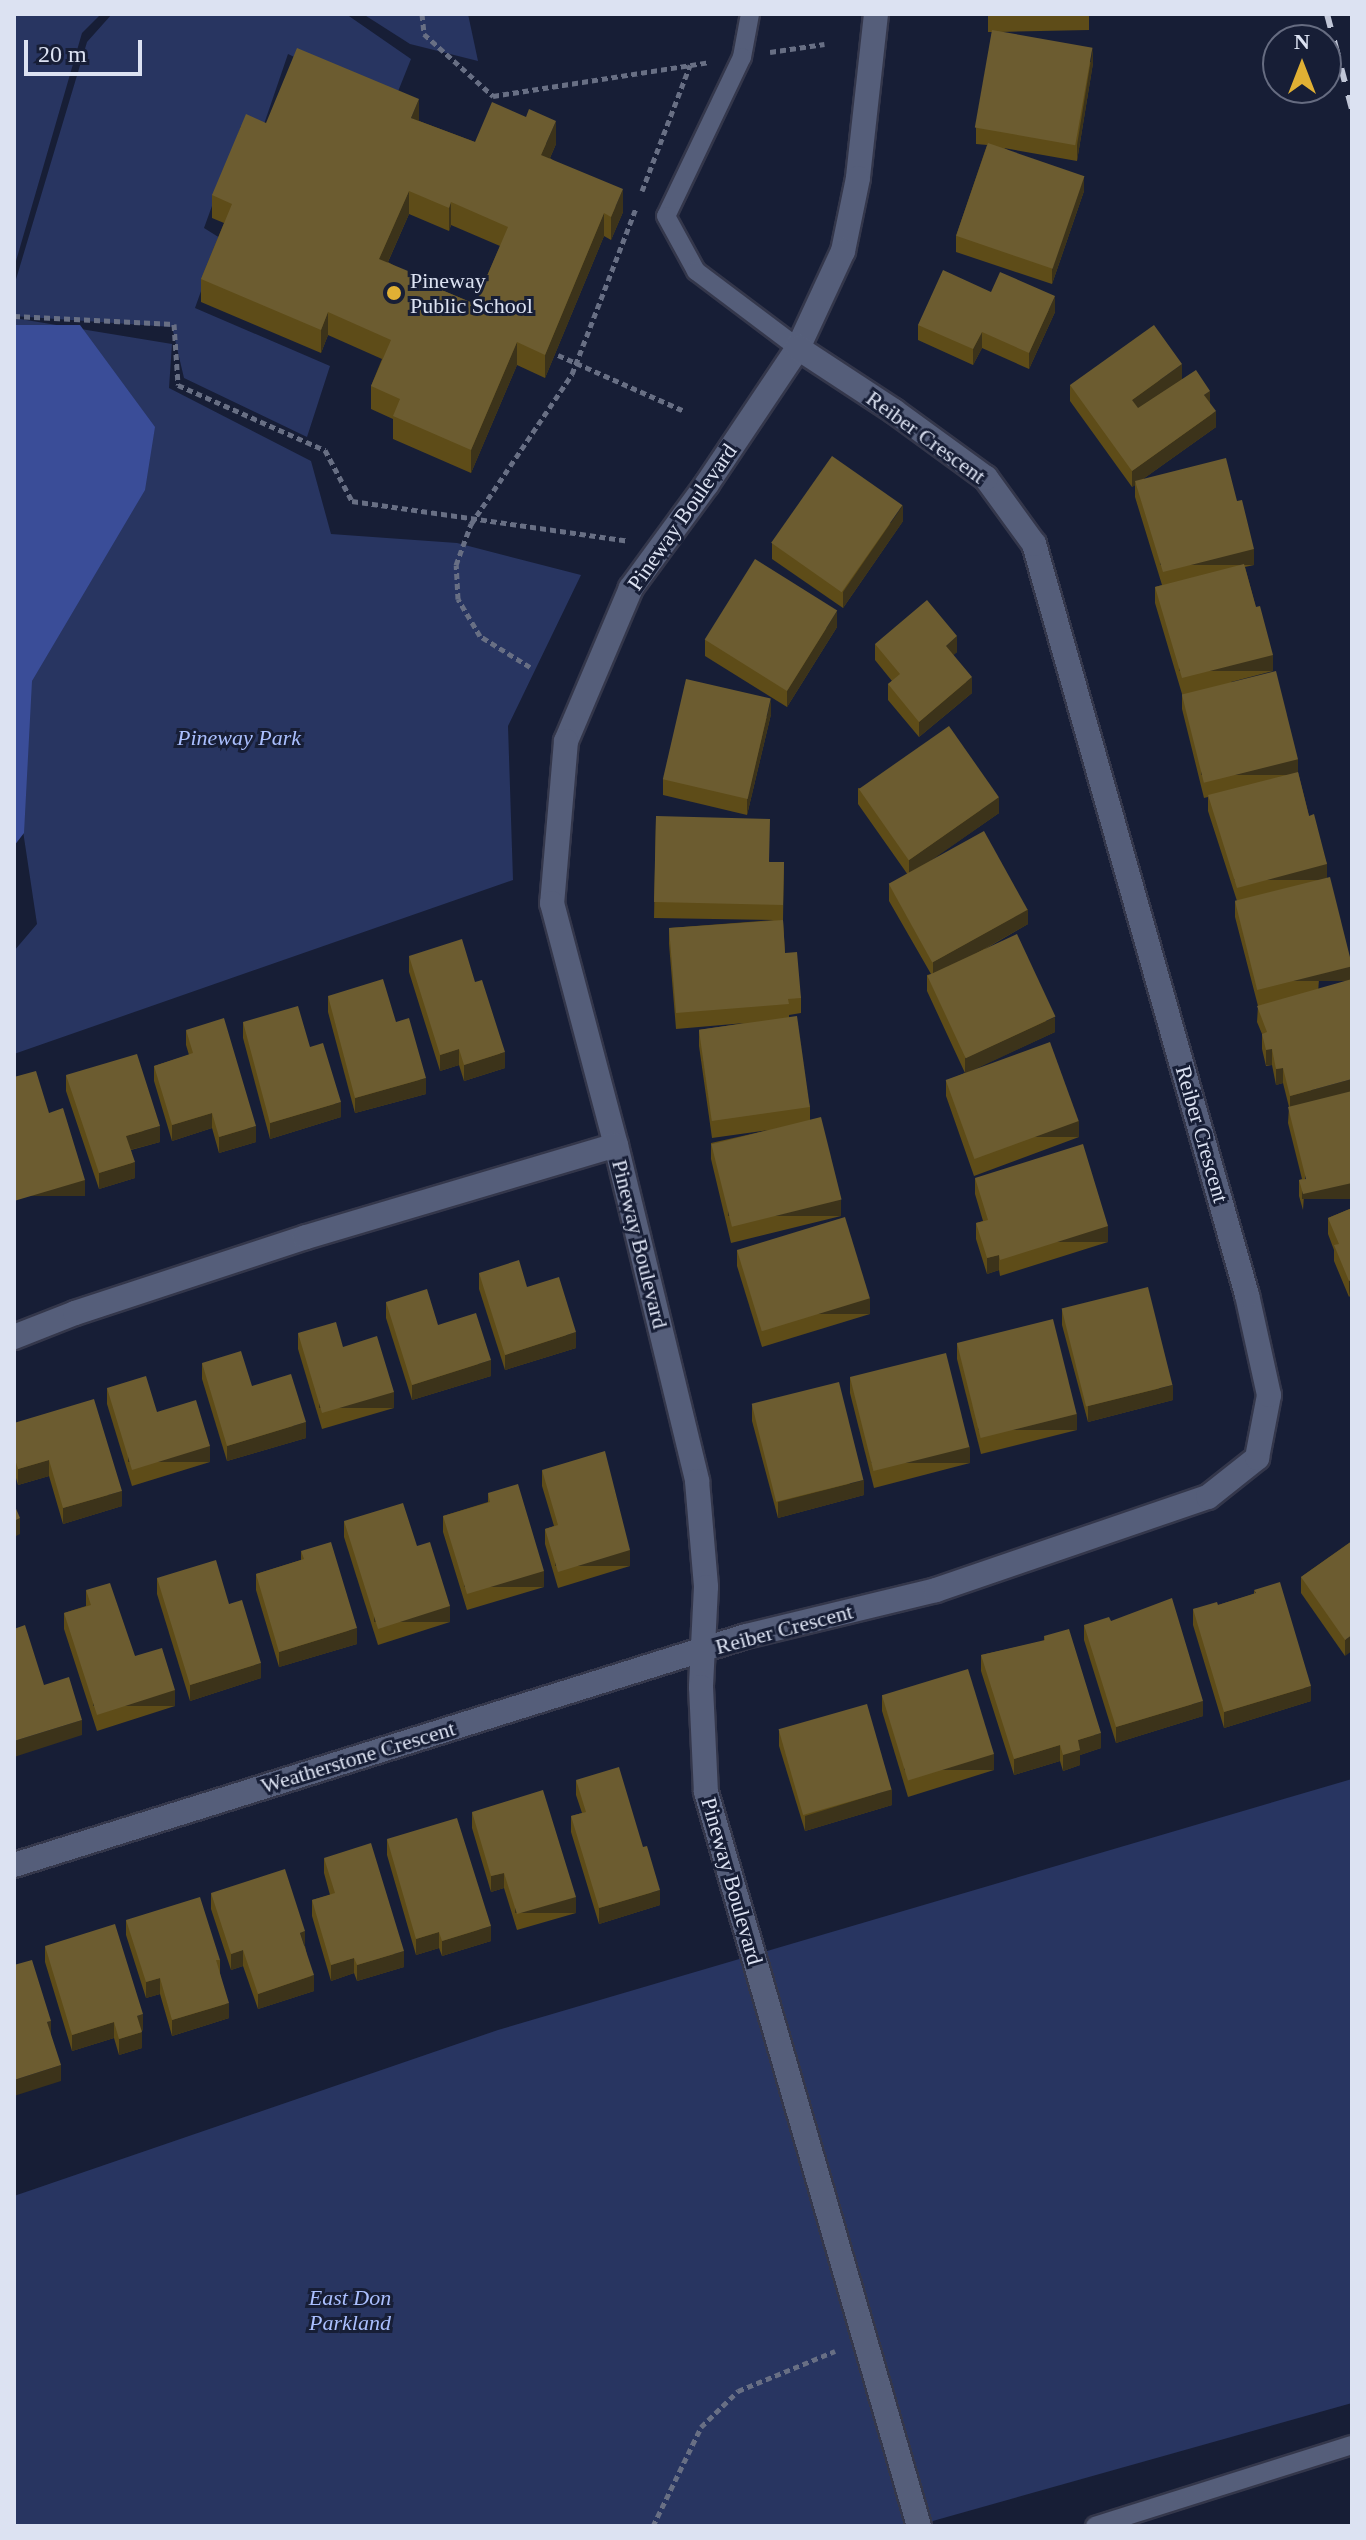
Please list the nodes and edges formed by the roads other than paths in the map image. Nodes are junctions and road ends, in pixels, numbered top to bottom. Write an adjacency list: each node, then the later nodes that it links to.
1 (750, 14): 3 (lane)
2 (876, 14): 3 (street, Pineway Boulevard)
3 (798, 348): 4 (street, Pineway Boulevard); 6 (street, Reiber Crescent)
4 (616, 1145): 5 (street); 6 (street, Pineway Boulevard)
5 (14, 1337)
6 (703, 1651): 7 (street, Weatherstone Crescent); 9 (street, Pineway Boulevard)
7 (14, 1865)
8 (1352, 2445): 10 (lane)
9 (919, 2526)
10 (1095, 2526)

